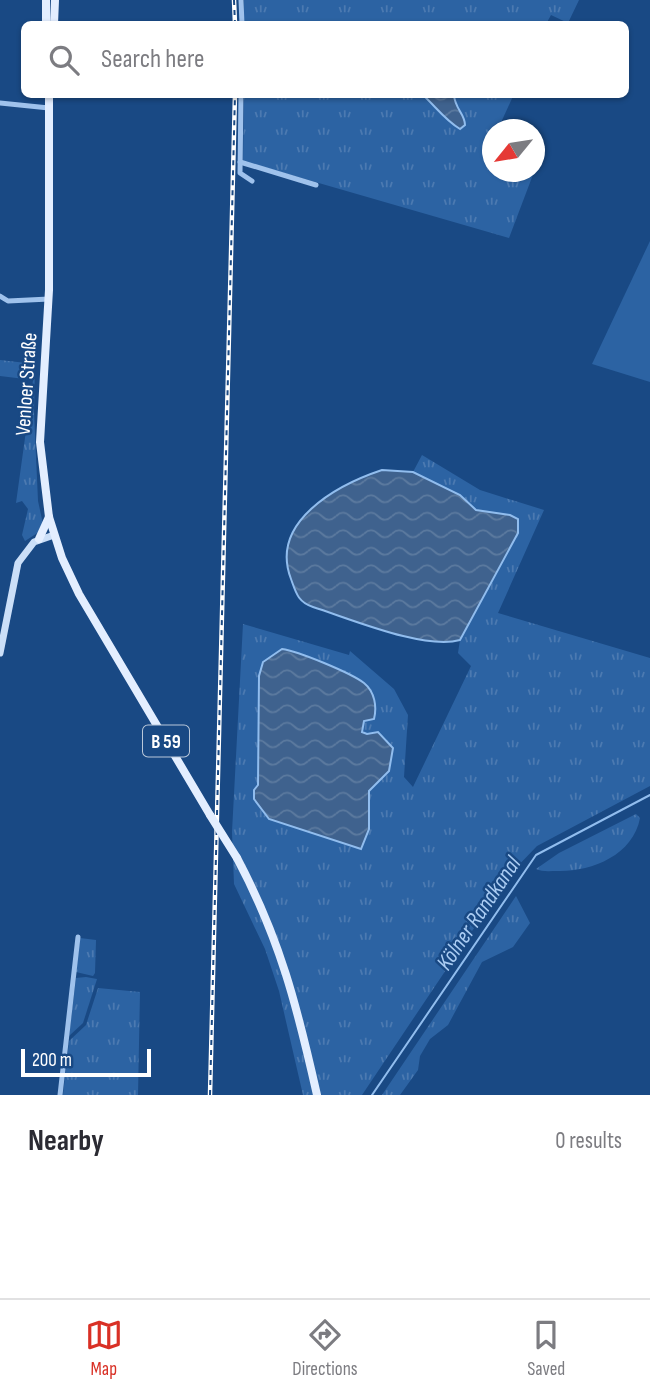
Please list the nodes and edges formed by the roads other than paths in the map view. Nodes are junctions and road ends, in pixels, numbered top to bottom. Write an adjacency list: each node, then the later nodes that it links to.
1 (46, 0): 4 (main road)
2 (55, 0): 5 (main road)
3 (242, 0): 6 (street)
4 (46, 21)
5 (54, 21)
6 (242, 21)
7 (49, 98): 10 (main road, Venloer Straße / B 59)
8 (241, 98): 11 (street)
9 (0, 103): 10 (street)
10 (49, 108): 15 (main road, Venloer Straße / B 59)
11 (240, 162): 12 (street); 13 (street)
12 (252, 181)
13 (316, 185)
14 (0, 296): 15 (street)
15 (49, 299): 16 (main road, Venloer Straße / B 59)
16 (49, 517): 17 (main road, Venloer Straße / B 59); 18 (main road)
17 (54, 535): 18 (main road); 22 (main road, B 59, bridge)
18 (39, 539): 19 (main road)
19 (0, 653)
20 (79, 937): 21 (street)
21 (60, 1095)
22 (317, 1095)

